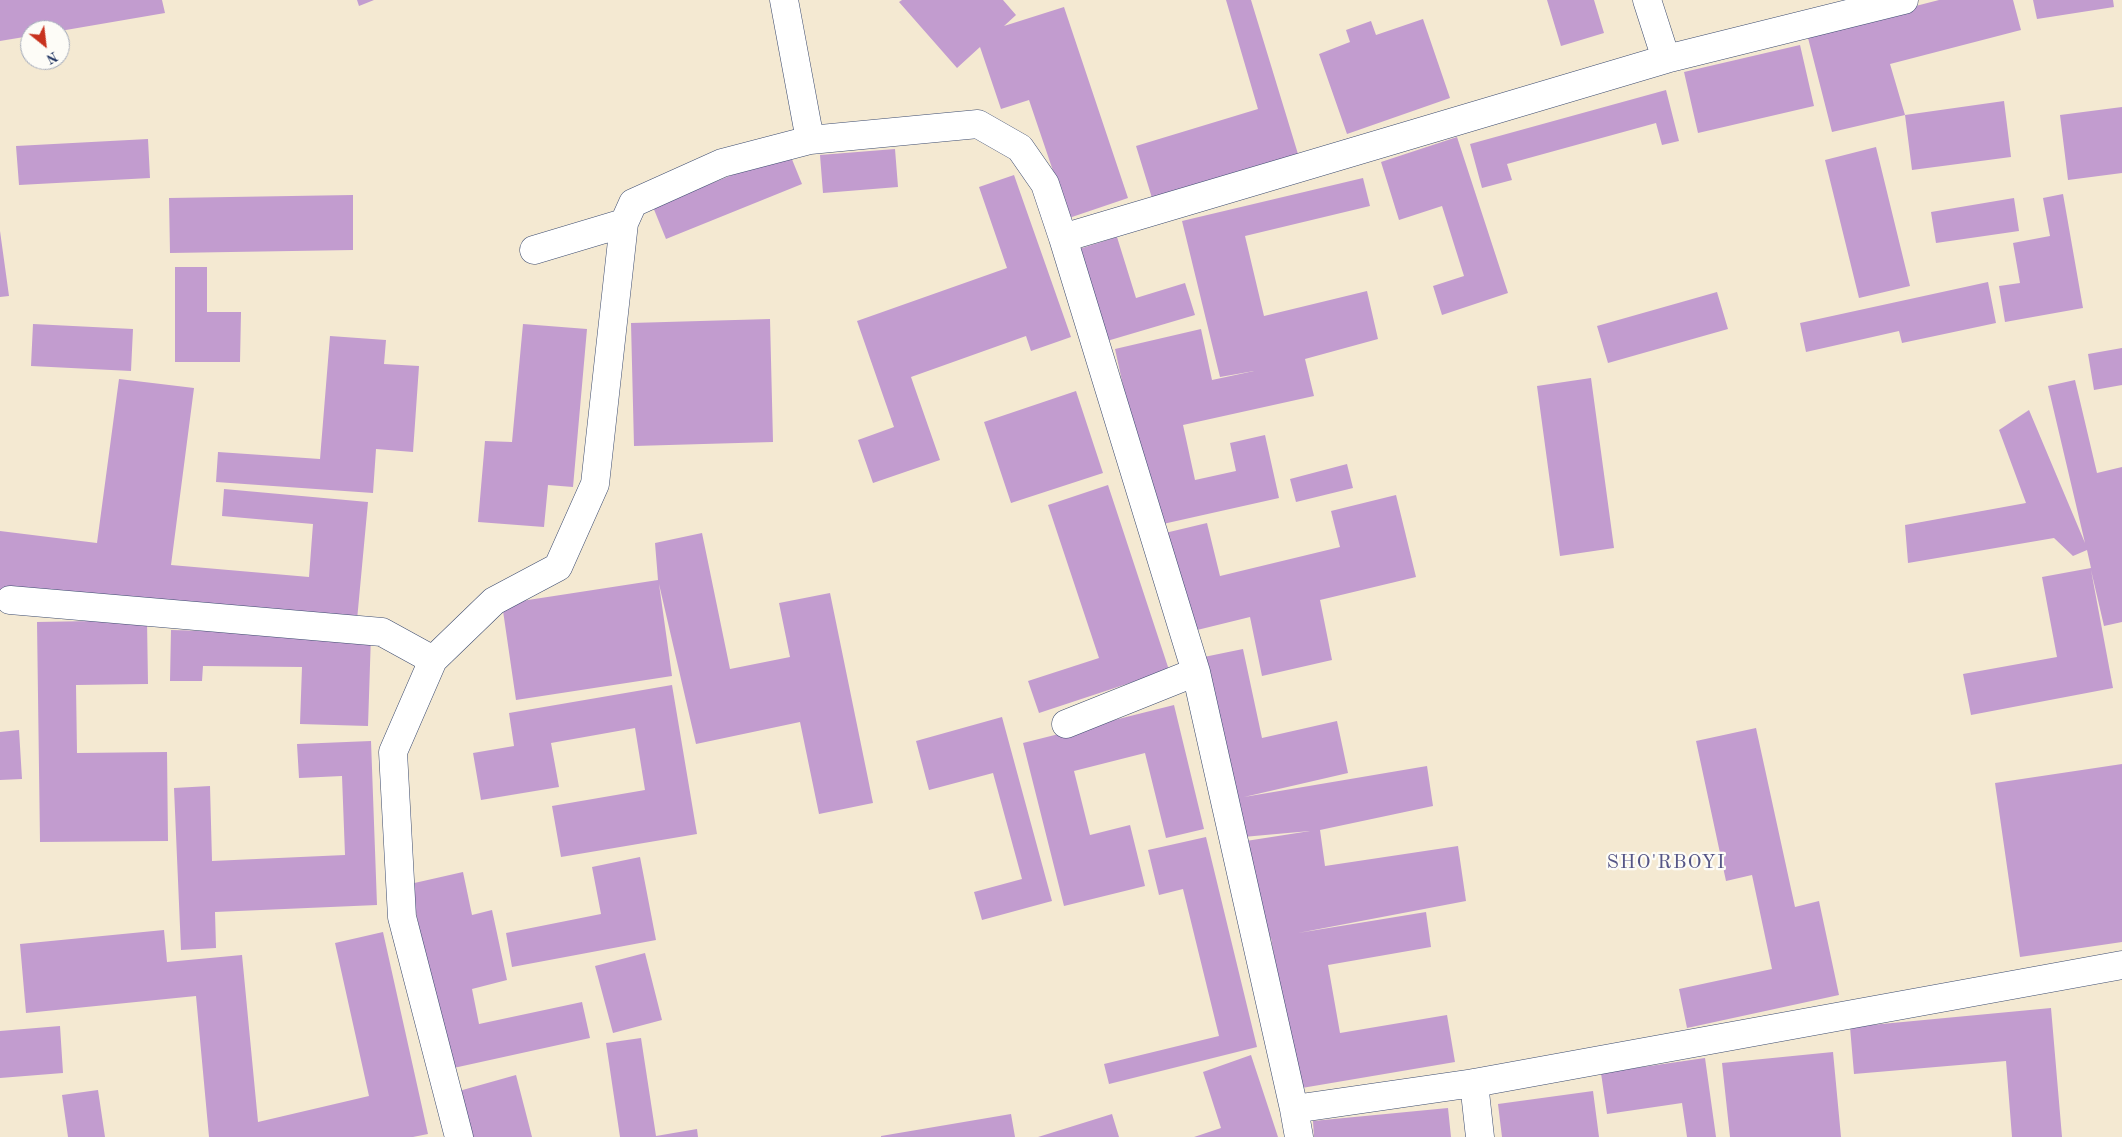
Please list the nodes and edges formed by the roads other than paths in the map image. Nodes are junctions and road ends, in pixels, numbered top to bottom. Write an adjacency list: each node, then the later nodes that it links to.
1 (784, 0): 5 (street)
2 (1647, 0): 4 (street)
3 (1904, 0): 4 (street)
4 (1666, 59): 7 (street)
5 (810, 140): 6 (street); 7 (street)
6 (624, 223): 8 (street); 10 (street)
7 (1063, 238): 11 (street)
8 (534, 250)
9 (10, 600): 10 (street)
10 (433, 660): 16 (street)
11 (1196, 672): 12 (street); 15 (street)
12 (1066, 724)
13 (2122, 964): 14 (street)
14 (1474, 1083): 15 (street); 18 (street)
15 (1294, 1109): 17 (street)
16 (459, 1137)
17 (1299, 1137)
18 (1480, 1137)

